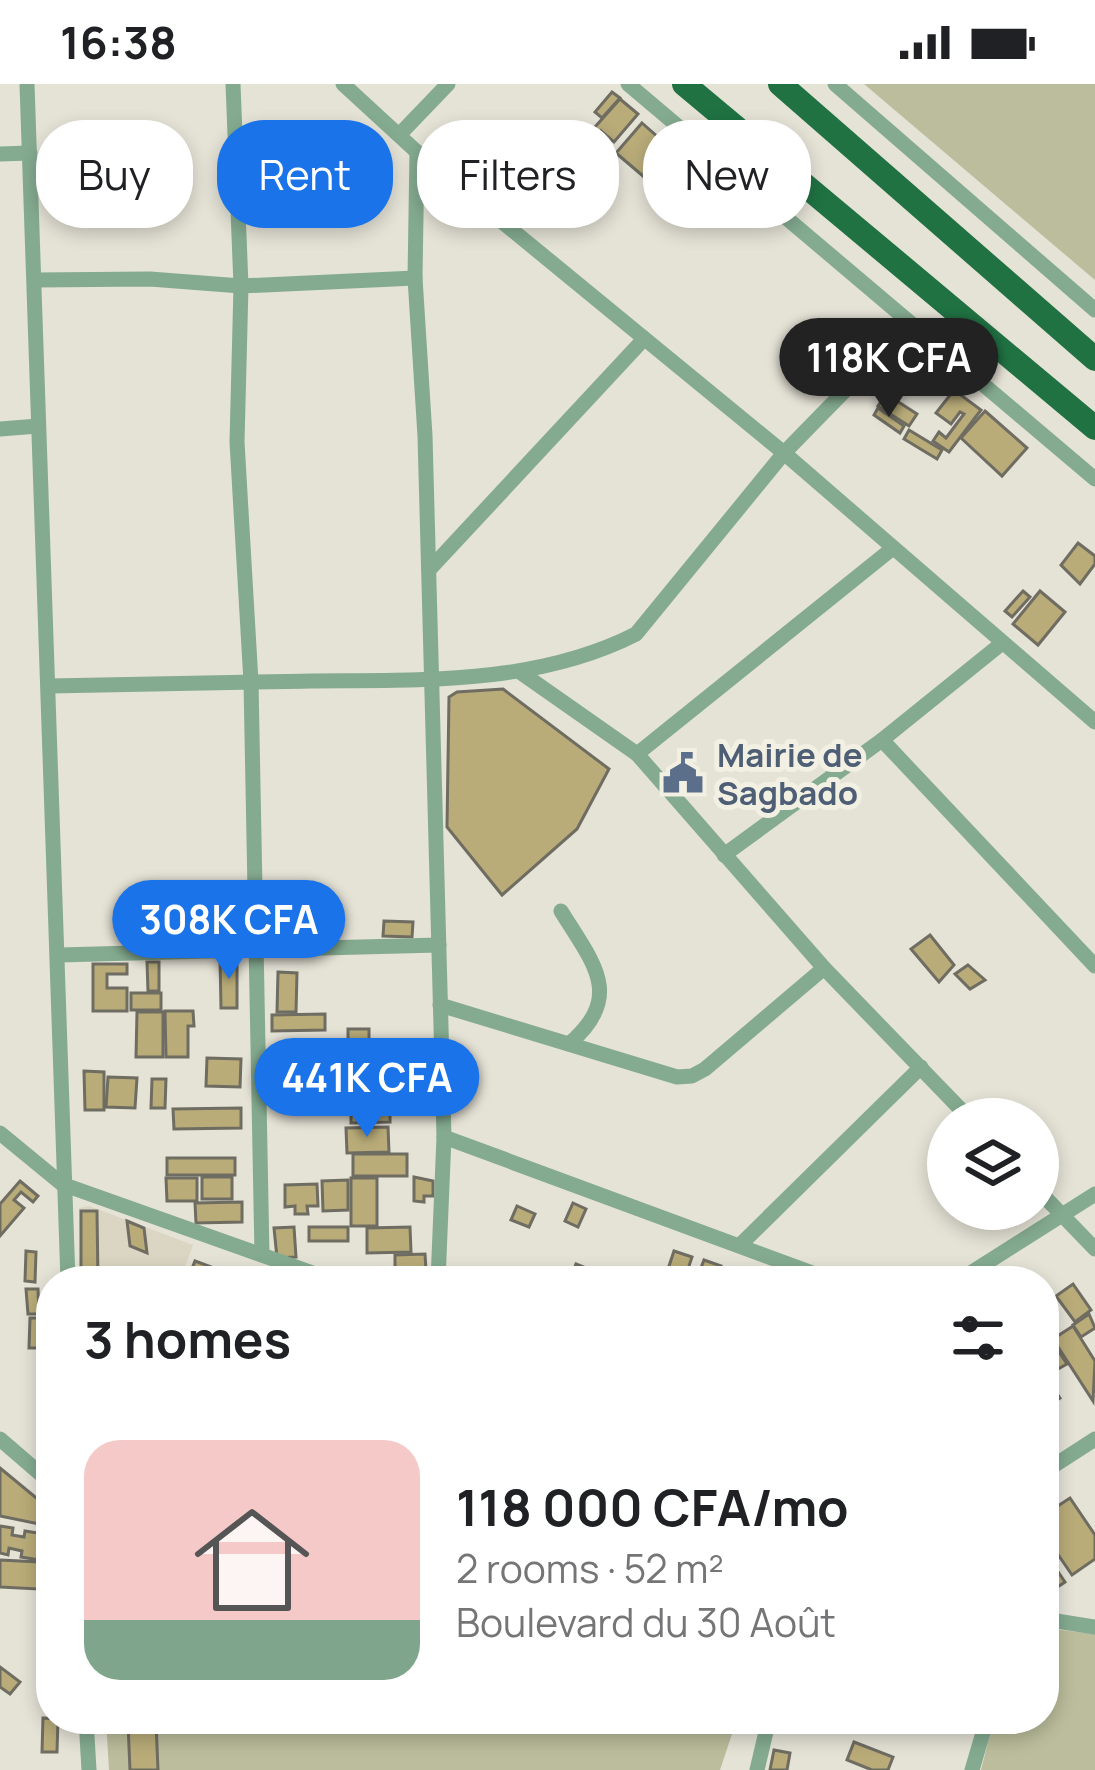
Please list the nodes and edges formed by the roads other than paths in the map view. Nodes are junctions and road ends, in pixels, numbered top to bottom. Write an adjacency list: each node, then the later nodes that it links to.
1 (27, 84): 11 (street)
2 (232, 84): 16 (street)
3 (343, 84): 9 (street)
4 (448, 84): 9 (street)
5 (628, 84): 18 (street)
6 (684, 84): 22 (highway)
7 (780, 84): 20 (highway)
8 (835, 84): 17 (street)
9 (400, 134): 10 (street)
10 (417, 152): 14 (street)
11 (30, 153): 12 (street); 15 (street)
12 (0, 154)
13 (508, 228): 19 (street)
14 (415, 278): 16 (street); 27 (street)
15 (35, 280): 16 (street); 21 (street)
16 (241, 286): 31 (street)
17 (1095, 310)
18 (910, 324): 24 (street); 25 (street)
19 (643, 340): 24 (street); 27 (street)
20 (1095, 359)
21 (38, 426): 23 (street); 32 (street)
22 (1095, 428)
23 (0, 429)
24 (784, 453): 26 (street); 29 (street)
25 (1095, 478)
26 (893, 548): 28 (street); 35 (street)
27 (429, 570): 30 (street)
28 (1001, 644): 33 (street); 34 (street)
29 (520, 672): 30 (street); 35 (street)
30 (433, 679): 31 (street); 38 (street)
31 (251, 682): 32 (street); 39 (street)
32 (50, 686): 40 (street)
33 (1095, 722)
34 (882, 740): 36 (street); 41 (street)
35 (637, 754): 36 (street)
36 (724, 855): 42 (street)
37 (561, 911): 44 (street)
38 (439, 945): 39 (street); 43 (street)
39 (256, 950): 40 (street); 55 (street)
40 (59, 955): 49 (street)
41 (1095, 966)
42 (824, 968): 44 (street); 45 (street)
43 (440, 1005): 44 (street); 48 (street)
44 (569, 1044)
45 (921, 1067): 46 (street); 53 (street)
46 (950, 1098)
47 (0, 1132): 49 (street)
48 (444, 1137): 53 (street); 58 (street)
49 (62, 1184): 55 (street); 56 (street)
50 (1095, 1193): 52 (street)
51 (1059, 1212): 52 (street)
52 (1062, 1215): 54 (street); 60 (street)
53 (740, 1246): 59 (street)
54 (1095, 1249)
55 (262, 1255): 57 (street)
56 (67, 1266)
57 (293, 1266)
58 (439, 1266)
59 (794, 1266)
60 (982, 1266)
61 (0, 1438): 64 (street)
62 (1095, 1438): 63 (street)
63 (1059, 1462)
64 (36, 1470)
65 (1059, 1621): 66 (street)
66 (1095, 1627)
67 (87, 1734): 70 (street)
68 (765, 1734): 71 (street)
69 (983, 1734): 72 (street)
70 (89, 1770)
71 (757, 1770)
72 (972, 1770)

